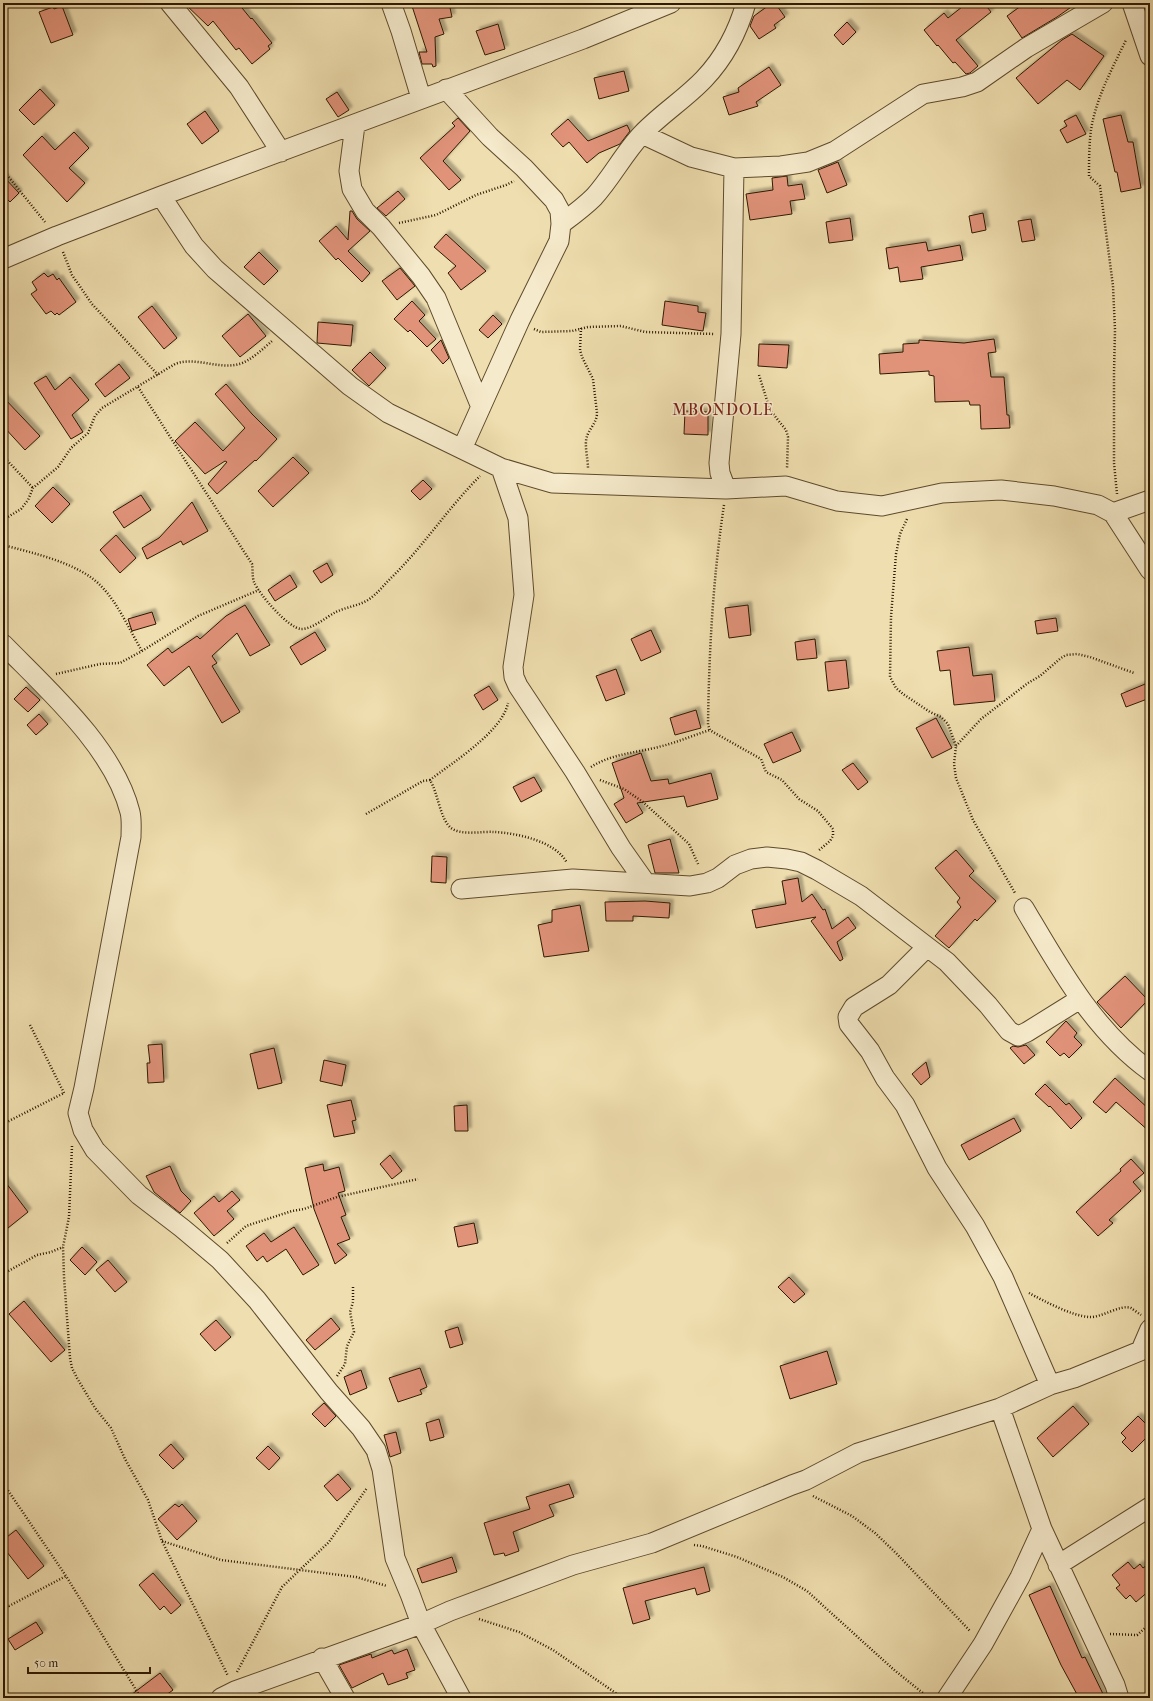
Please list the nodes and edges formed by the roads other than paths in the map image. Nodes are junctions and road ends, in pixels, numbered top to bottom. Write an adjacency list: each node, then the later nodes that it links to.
1 (170, 3): 12 (street)
2 (391, 3): 9 (street)
3 (671, 3): 8 (street)
4 (746, 3): 11 (street)
5 (1102, 3): 13 (street)
6 (1134, 11): 7 (street)
7 (1150, 56)
8 (446, 90): 9 (street); 15 (street)
9 (421, 98): 10 (street)
10 (355, 125): 12 (street); 17 (street)
11 (642, 134): 13 (street); 15 (street)
12 (281, 152): 14 (street)
13 (734, 168): 20 (street)
14 (161, 196): 16 (street); 18 (street)
15 (561, 224): 17 (street)
16 (3, 259)
17 (481, 407): 18 (street)
18 (462, 449): 19 (street)
19 (496, 466): 20 (street); 25 (street)
20 (726, 489): 22 (street)
21 (1150, 500): 22 (street)
22 (1116, 512): 23 (street)
23 (1150, 570)
24 (3, 644): 38 (street)
25 (645, 882): 26 (street); 28 (street)
26 (461, 889)
27 (1024, 908): 29 (street)
28 (927, 947): 29 (street); 33 (street)
29 (1080, 999): 30 (street)
30 (1150, 1071)
31 (1148, 1324): 32 (street)
32 (1145, 1348): 33 (street)
33 (1050, 1385): 34 (street)
34 (1000, 1408): 36 (street); 38 (street)
35 (1150, 1507): 37 (street)
36 (1042, 1529): 37 (street); 43 (street)
37 (1058, 1565): 44 (street)
38 (421, 1624): 39 (street); 42 (street)
39 (322, 1658): 40 (street); 41 (street)
40 (232, 1693)
41 (345, 1698)
42 (461, 1698)
43 (947, 1698)
44 (1119, 1698)

